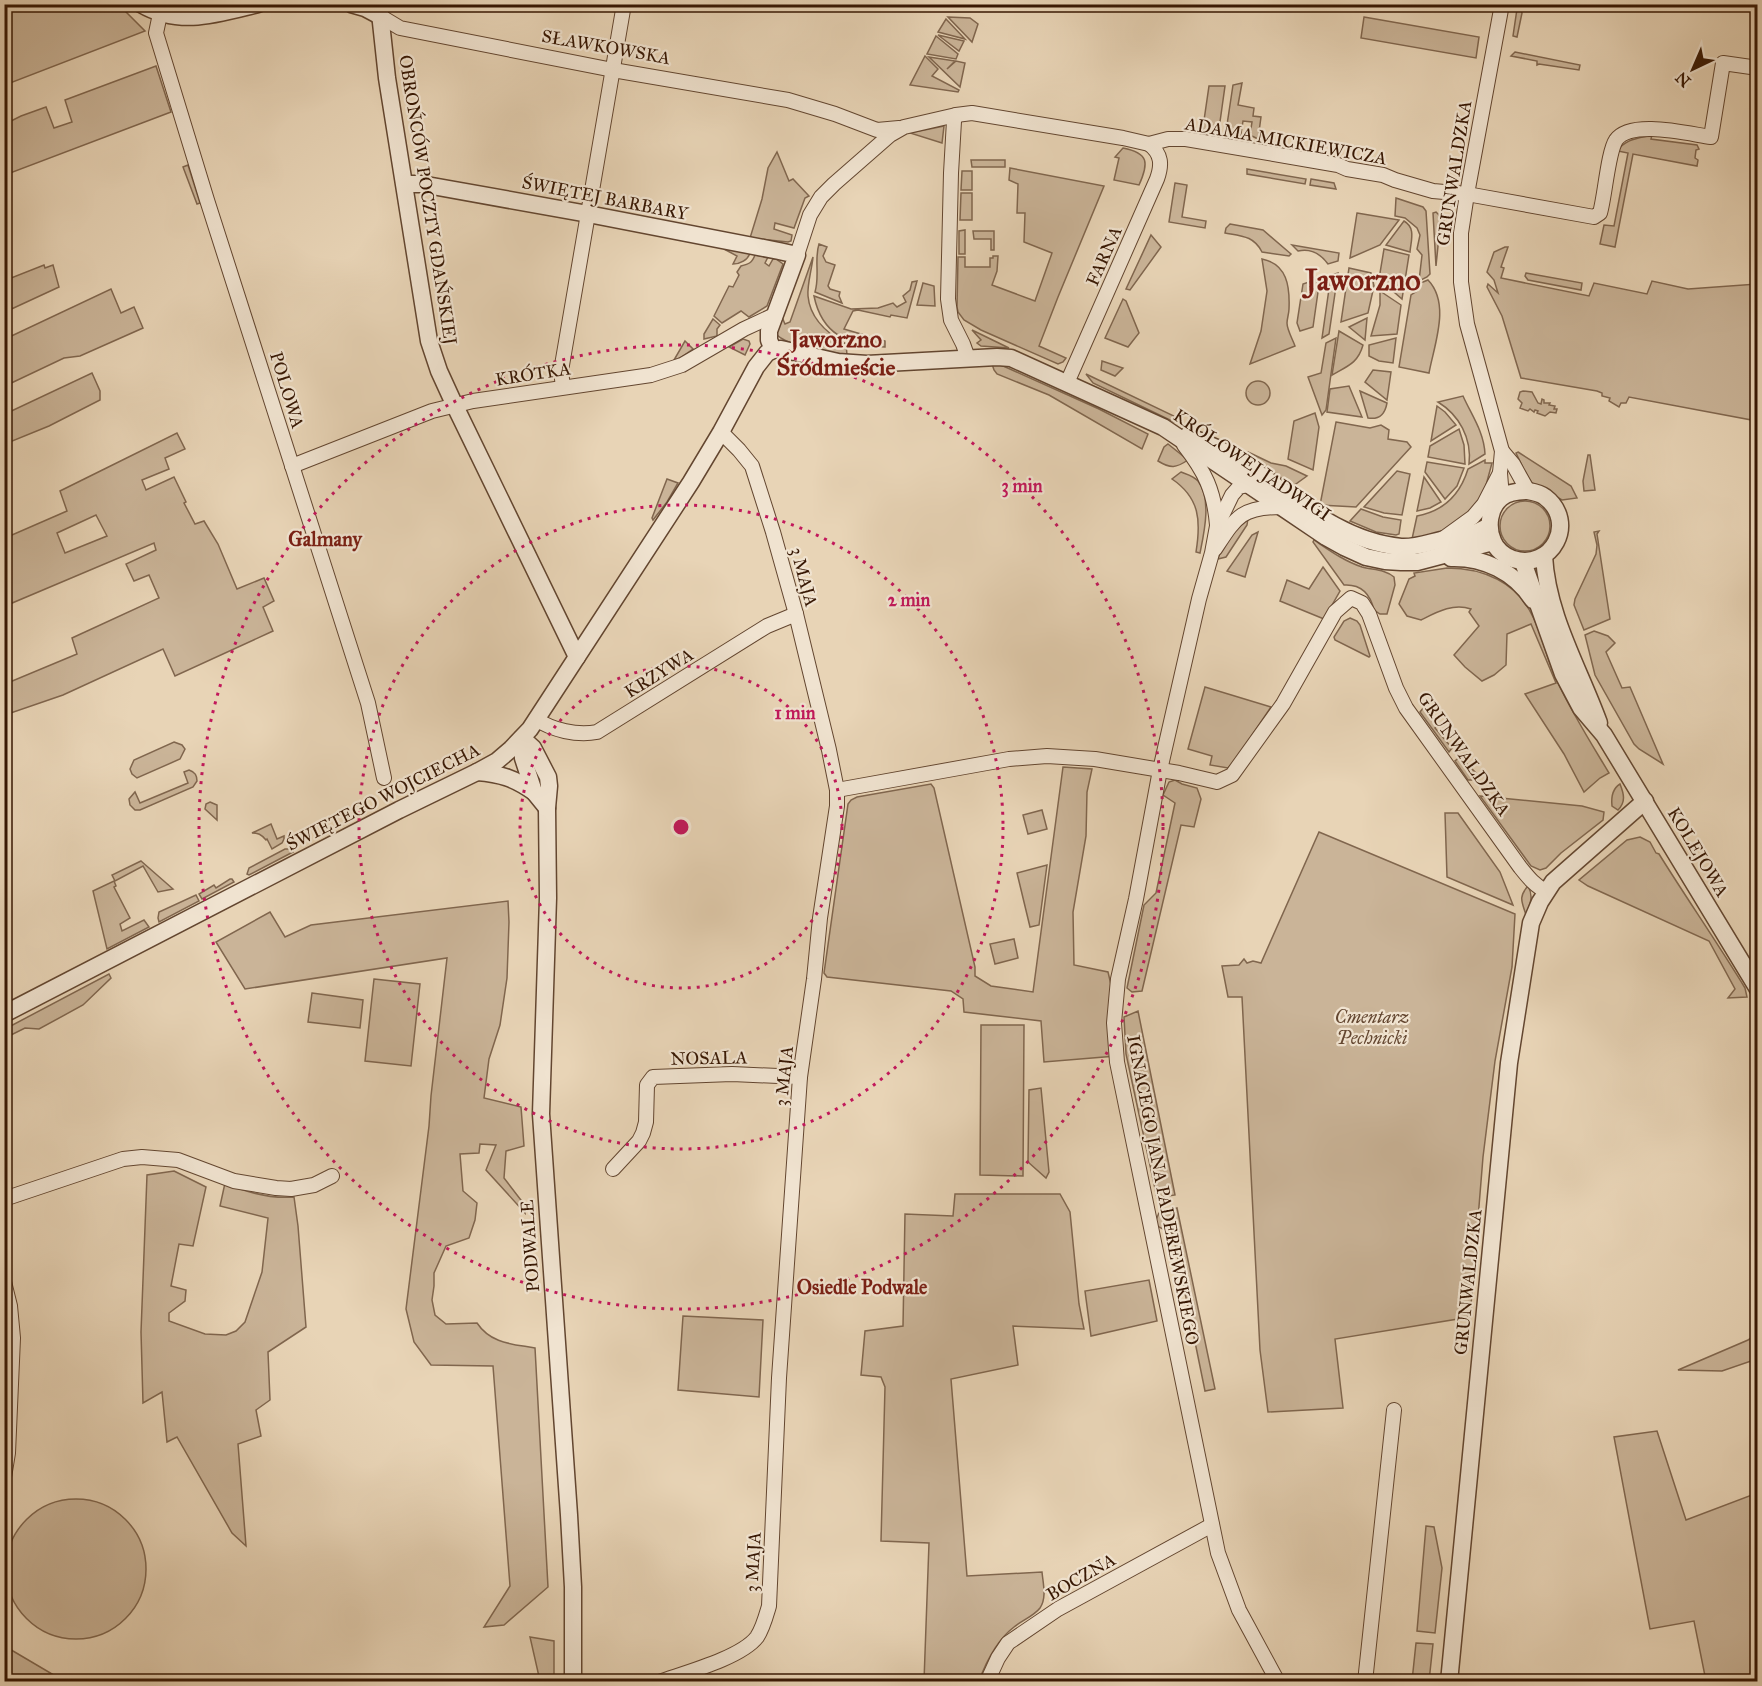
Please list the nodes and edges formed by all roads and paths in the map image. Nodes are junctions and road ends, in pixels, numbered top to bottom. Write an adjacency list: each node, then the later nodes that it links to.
1 (258, 4): 5 (street)
2 (351, 4): 6 (street, SŁAWKOWSKA)
3 (624, 4): 8 (street)
4 (1502, 4): 13 (street, GRUNWALDZKA)
5 (150, 9): 26 (street, POLOWA)
6 (380, 10): 8 (street, SŁAWKOWSKA); 12 (street, OBROŃCÓW POCZTY GDAŃSKIEJ)
7 (1758, 68): 13 (street, ADAMA MICKIEWICZA)
8 (613, 70): 10 (street, SŁAWKOWSKA); 14 (street)
9 (956, 115): 10 (street, ADAMA MICKIEWICZA); 11 (street, ADAMA MICKIEWICZA); 18 (street)
10 (910, 125): 15 (street)
11 (1149, 144): 13 (street, ADAMA MICKIEWICZA); 19 (street, FARNA)
12 (405, 184): 14 (street, ŚWIĘTEJ BARBARY); 21 (street, OBROŃCÓW POCZTY GDAŃSKIEJ)
13 (1467, 194): 25 (street, GRUNWALDZKA)
14 (588, 214): 15 (street, ŚWIĘTEJ BARBARY); 20 (street)
15 (797, 255): 16 (street)
16 (775, 316): 17 (street); 20 (street, KRÓTKA)
17 (773, 350): 18 (street, KRÓLOWEJ JADWIGI); 23 (street, ŚWIĘTEGO WOJCIECHA)
18 (968, 358): 19 (street, KRÓLOWEJ JADWIGI)
19 (1067, 382): 22 (street, KRÓLOWEJ JADWIGI)
20 (563, 387): 21 (street, KRÓTKA)
21 (455, 406): 26 (street, KRÓTKA); 42 (street, OBROŃCÓW POCZTY GDAŃSKIEJ)
22 (1163, 427): 24 (street, KRÓLOWEJ JADWIGI); 28 (street)
23 (722, 432): 41 (street, 3 MAJA); 42 (street, ŚWIĘTEGO WOJCIECHA)
24 (1181, 441): 28 (street, KRÓLOWEJ JADWIGI); 33 (street, IGNACEGO JANA PADEREWSKIEGO)
25 (1502, 451): 27 (street, GRUNWALDZKA); 29 (street, GRUNWALDZKA)
26 (292, 466): 48 (street, POLOWA)
27 (1500, 473): 30 (street, GRUNWALDZKA); 35 (street)
28 (1252, 479): 31 (street, KRÓLOWEJ JADWIGI); 32 (street); 33 (street, IGNACEGO JANA PADEREWSKIEGO); 35 (street, KRÓLOWEJ JADWIGI)
29 (1528, 491): 30 (street); 37 (street)
30 (1502, 497): 34 (street)
31 (1281, 507): 32 (street); 38 (street, KRÓLOWEJ JADWIGI)
32 (1248, 510): 36 (street, IGNACEGO JANA PADEREWSKIEGO)
33 (1217, 526): 36 (street, IGNACEGO JANA PADEREWSKIEGO)
34 (1491, 534): 35 (street, KRÓLOWEJ JADWIGI); 38 (street, KRÓLOWEJ JADWIGI); 39 (street)
35 (1439, 541)
36 (1212, 553): 46 (street, IGNACEGO JANA PADEREWSKIEGO)
37 (1544, 556): 39 (street); 44 (street, KOLEJOWA)
38 (1435, 558): 40 (street)
39 (1523, 562): 40 (street, KOLEJOWA)
40 (1541, 611): 44 (street, KOLEJOWA)
41 (796, 614): 43 (street, KRZYWA); 49 (street, 3 MAJA)
42 (577, 657): 43 (street, ŚWIĘTEGO WOJCIECHA)
43 (536, 719): 45 (street, ŚWIĘTEGO WOJCIECHA)
44 (1604, 735): 51 (street, KOLEJOWA)
45 (522, 738): 47 (street, ŚWIĘTEGO WOJCIECHA); 50 (street); 52 (street, PODWALE)
46 (1160, 770): 49 (street); 53 (street, GRUNWALDZKA); 64 (street, IGNACEGO JANA PADEREWSKIEGO)
47 (477, 772): 50 (street); 55 (street, ŚWIĘTEGO WOJCIECHA)
48 (384, 778)
49 (837, 790): 56 (street, 3 MAJA)
50 (534, 792): 52 (street)
51 (1645, 801): 53 (street, GRUNWALDZKA); 54 (street, KOLEJOWA)
52 (547, 808): 65 (street, PODWALE)
53 (1546, 891): 70 (street, GRUNWALDZKA)
54 (1758, 989)
55 (4, 1014)
56 (800, 1077): 57 (street, NOSALA); 66 (street, 3 MAJA)
57 (613, 1169)
58 (332, 1176): 59 (street)
59 (4, 1199)
60 (4, 1282): 61 (street)
61 (9, 1339): 63 (street)
62 (1394, 1410): 69 (street)
63 (4, 1477)
64 (1212, 1525): 67 (street, BOCZNA); 68 (street, IGNACEGO JANA PADEREWSKIEGO)
65 (573, 1682)
66 (659, 1682)
67 (987, 1682)
68 (1278, 1682)
69 (1365, 1682)
70 (1449, 1682)

